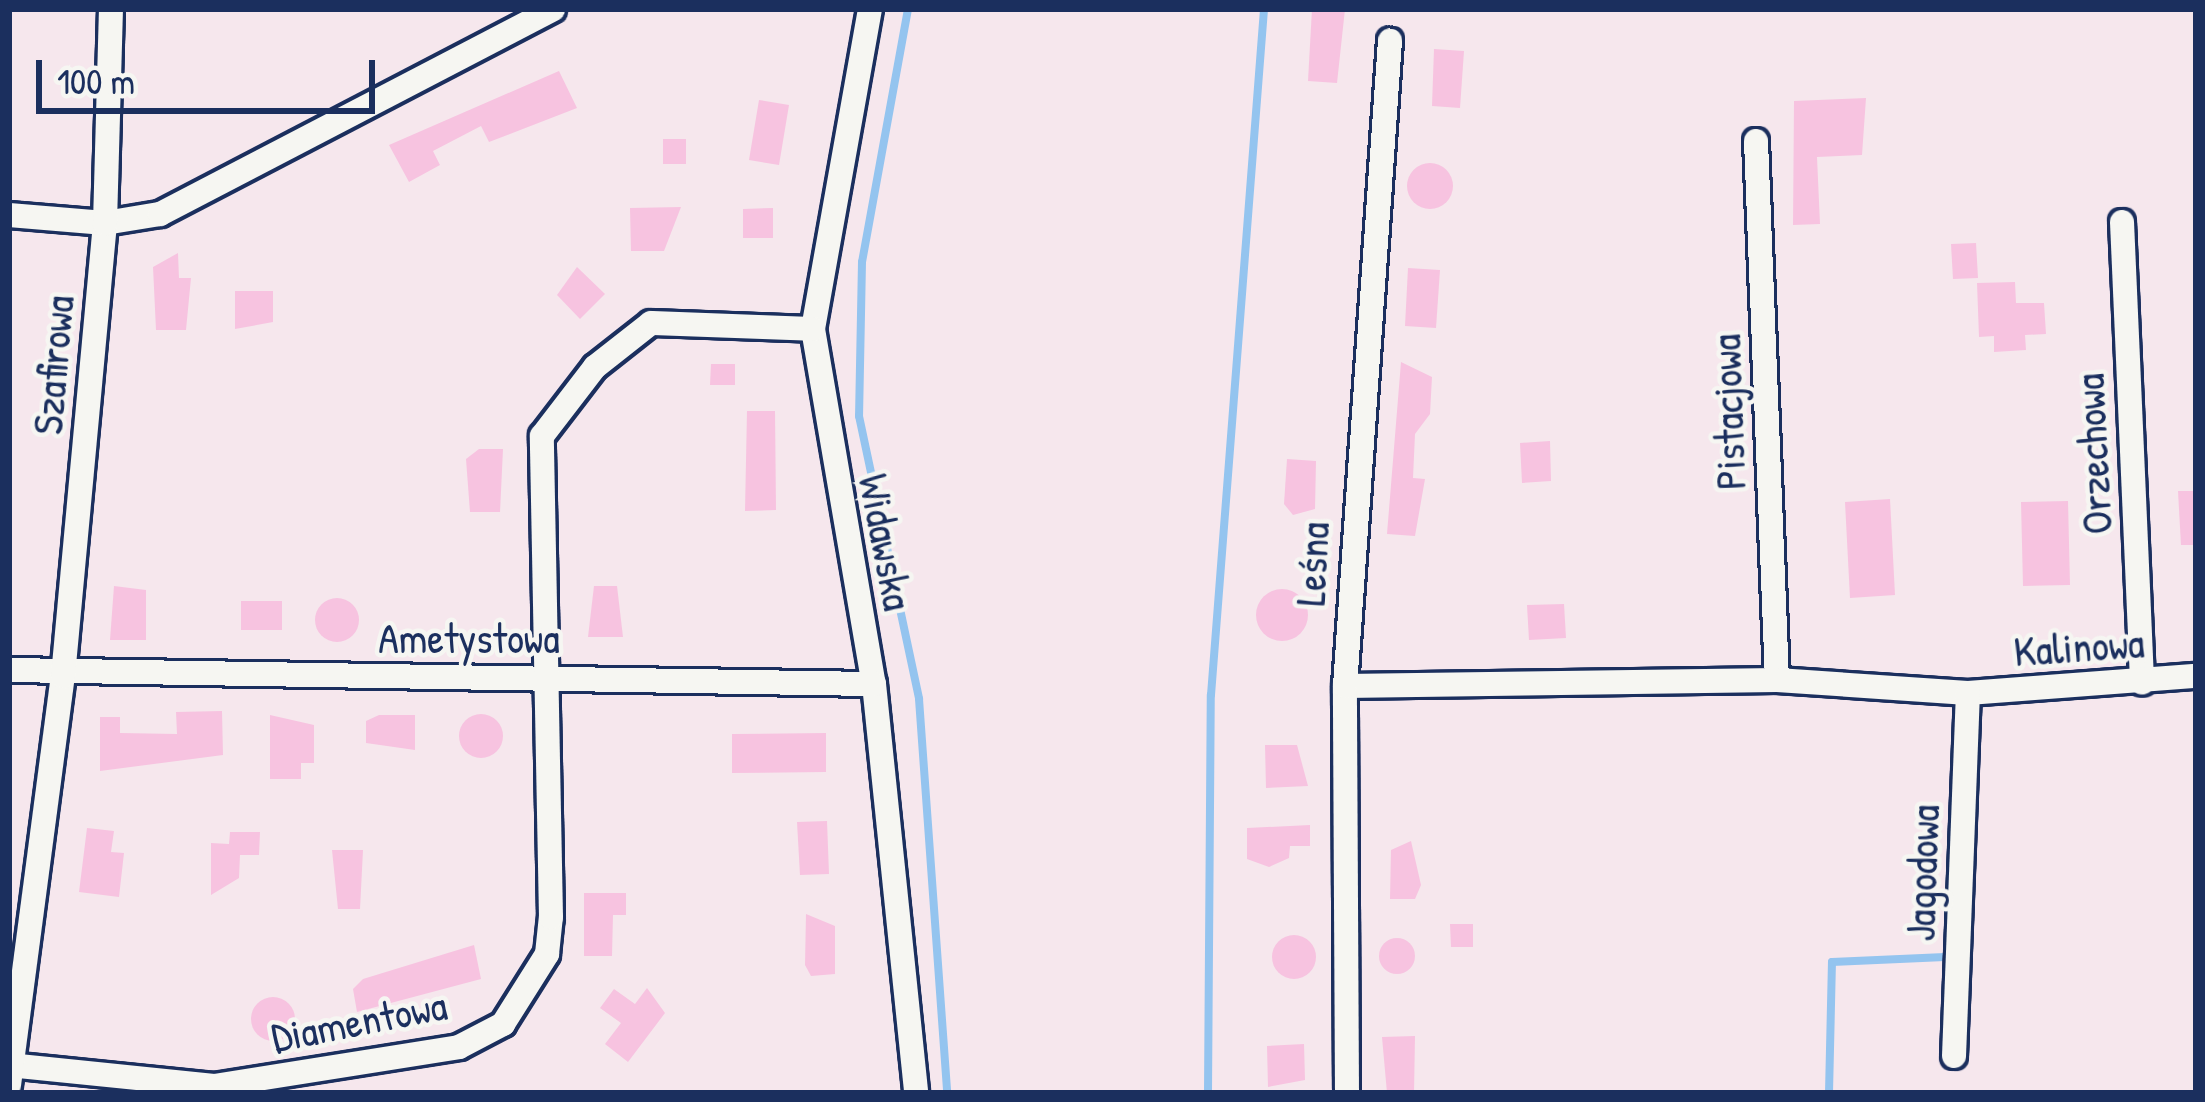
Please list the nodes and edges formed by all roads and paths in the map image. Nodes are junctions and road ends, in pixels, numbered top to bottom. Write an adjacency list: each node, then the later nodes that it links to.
1 (110, 9): 8 (street, Szafirowa)
2 (553, 9): 8 (street)
3 (870, 9): 9 (street, Widawska)
4 (1390, 40): 17 (street, Leśna)
5 (1756, 141): 14 (street, Pistacjowa)
6 (9, 215): 8 (street)
7 (2122, 222): 15 (street, Orzechowa)
8 (105, 223): 11 (street, Szafirowa)
9 (813, 329): 13 (street, Diamentowa); 16 (street, Widawska)
10 (9, 670): 11 (street, Ametystowa)
11 (63, 676): 13 (street, Ametystowa); 20 (street, Szafirowa)
12 (2196, 676): 15 (street, Kalinowa)
13 (548, 677): 16 (street, Ametystowa); 20 (street, Diamentowa)
14 (1777, 680): 17 (street, Kalinowa); 18 (street, Kalinowa)
15 (2142, 683): 18 (street, Kalinowa)
16 (874, 684): 21 (street, Widawska)
17 (1345, 686): 22 (street, Leśna)
18 (1968, 693): 19 (street, Jagodowa)
19 (1954, 1056)
20 (10, 1072)
21 (916, 1093)
22 (1347, 1093)

